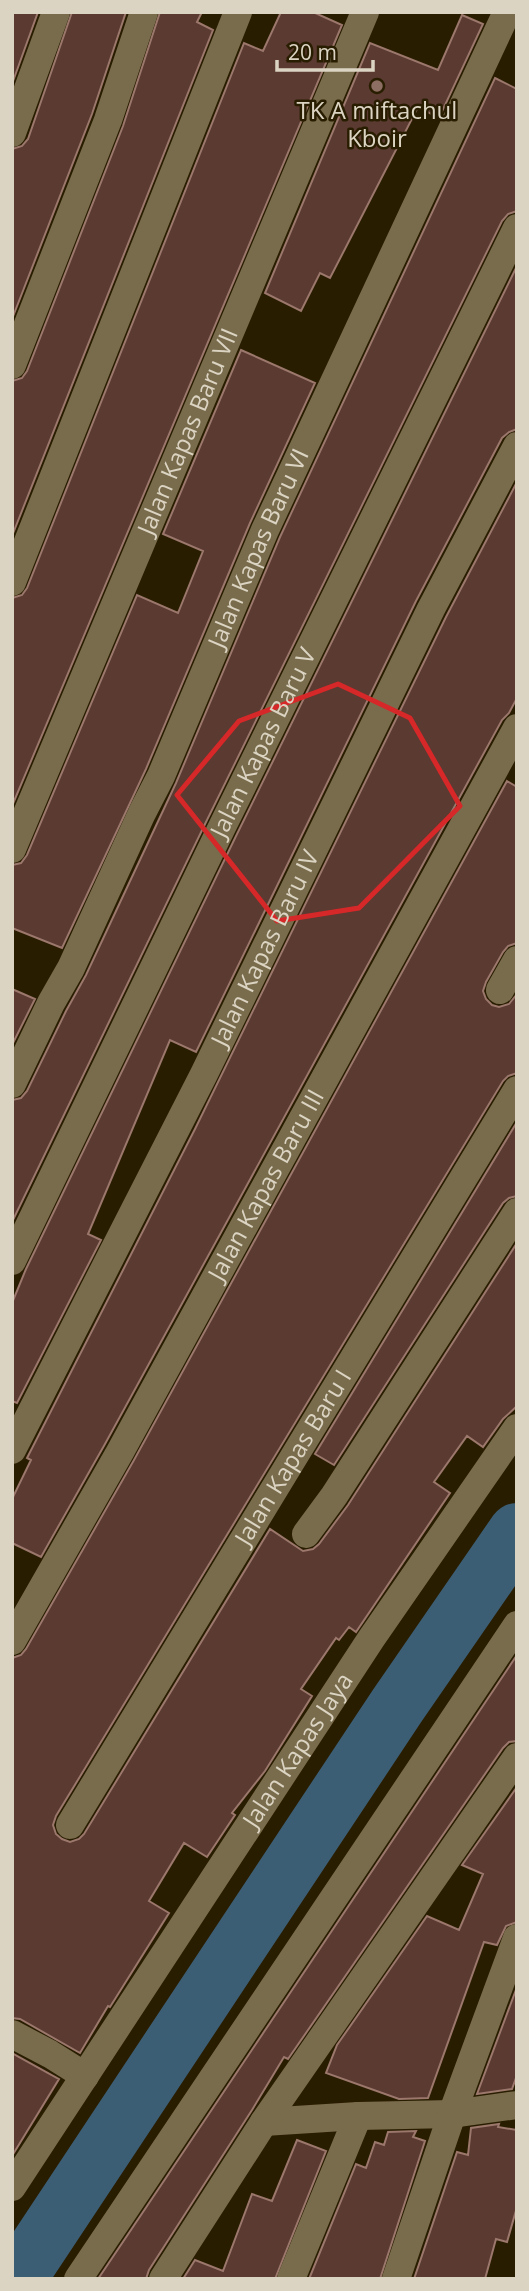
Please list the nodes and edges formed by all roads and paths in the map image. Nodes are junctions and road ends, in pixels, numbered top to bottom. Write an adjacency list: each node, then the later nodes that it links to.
1 (56, 12): 6 (street)
2 (144, 12): 8 (street)
3 (238, 12): 10 (street)
4 (365, 12): 12 (street, Jalan Kapas Baru VII)
5 (502, 19): 15 (street, Jalan Kapas Baru VI)
6 (12, 134)
7 (517, 228): 18 (street, Jalan Kapas Baru V)
8 (12, 365)
9 (517, 446): 20 (street, Jalan Kapas Baru IV)
10 (12, 582)
11 (517, 728): 23 (street, Jalan Kapas Baru III)
12 (12, 849)
13 (517, 960): 14 (street)
14 (500, 990)
15 (12, 1084)
16 (517, 1090): 25 (street, Jalan Kapas Baru I)
17 (517, 1212): 21 (street)
18 (12, 1261)
19 (517, 1428): 28 (street, Jalan Kapas Jaya)
20 (12, 1450)
21 (306, 1534)
22 (517, 1625): 34 (street)
23 (12, 1641)
24 (517, 1757): 32 (street)
25 (70, 1825)
26 (517, 1938): 30 (street)
27 (12, 2034): 28 (street)
28 (85, 2076): 33 (street, Jalan Kapas Jaya)
29 (517, 2105): 30 (street)
30 (452, 2114): 31 (street); 37 (street)
31 (358, 2116): 32 (street); 36 (street)
32 (264, 2122): 35 (street)
33 (12, 2187)
34 (78, 2279)
35 (163, 2279)
36 (290, 2279)
37 (396, 2279)

